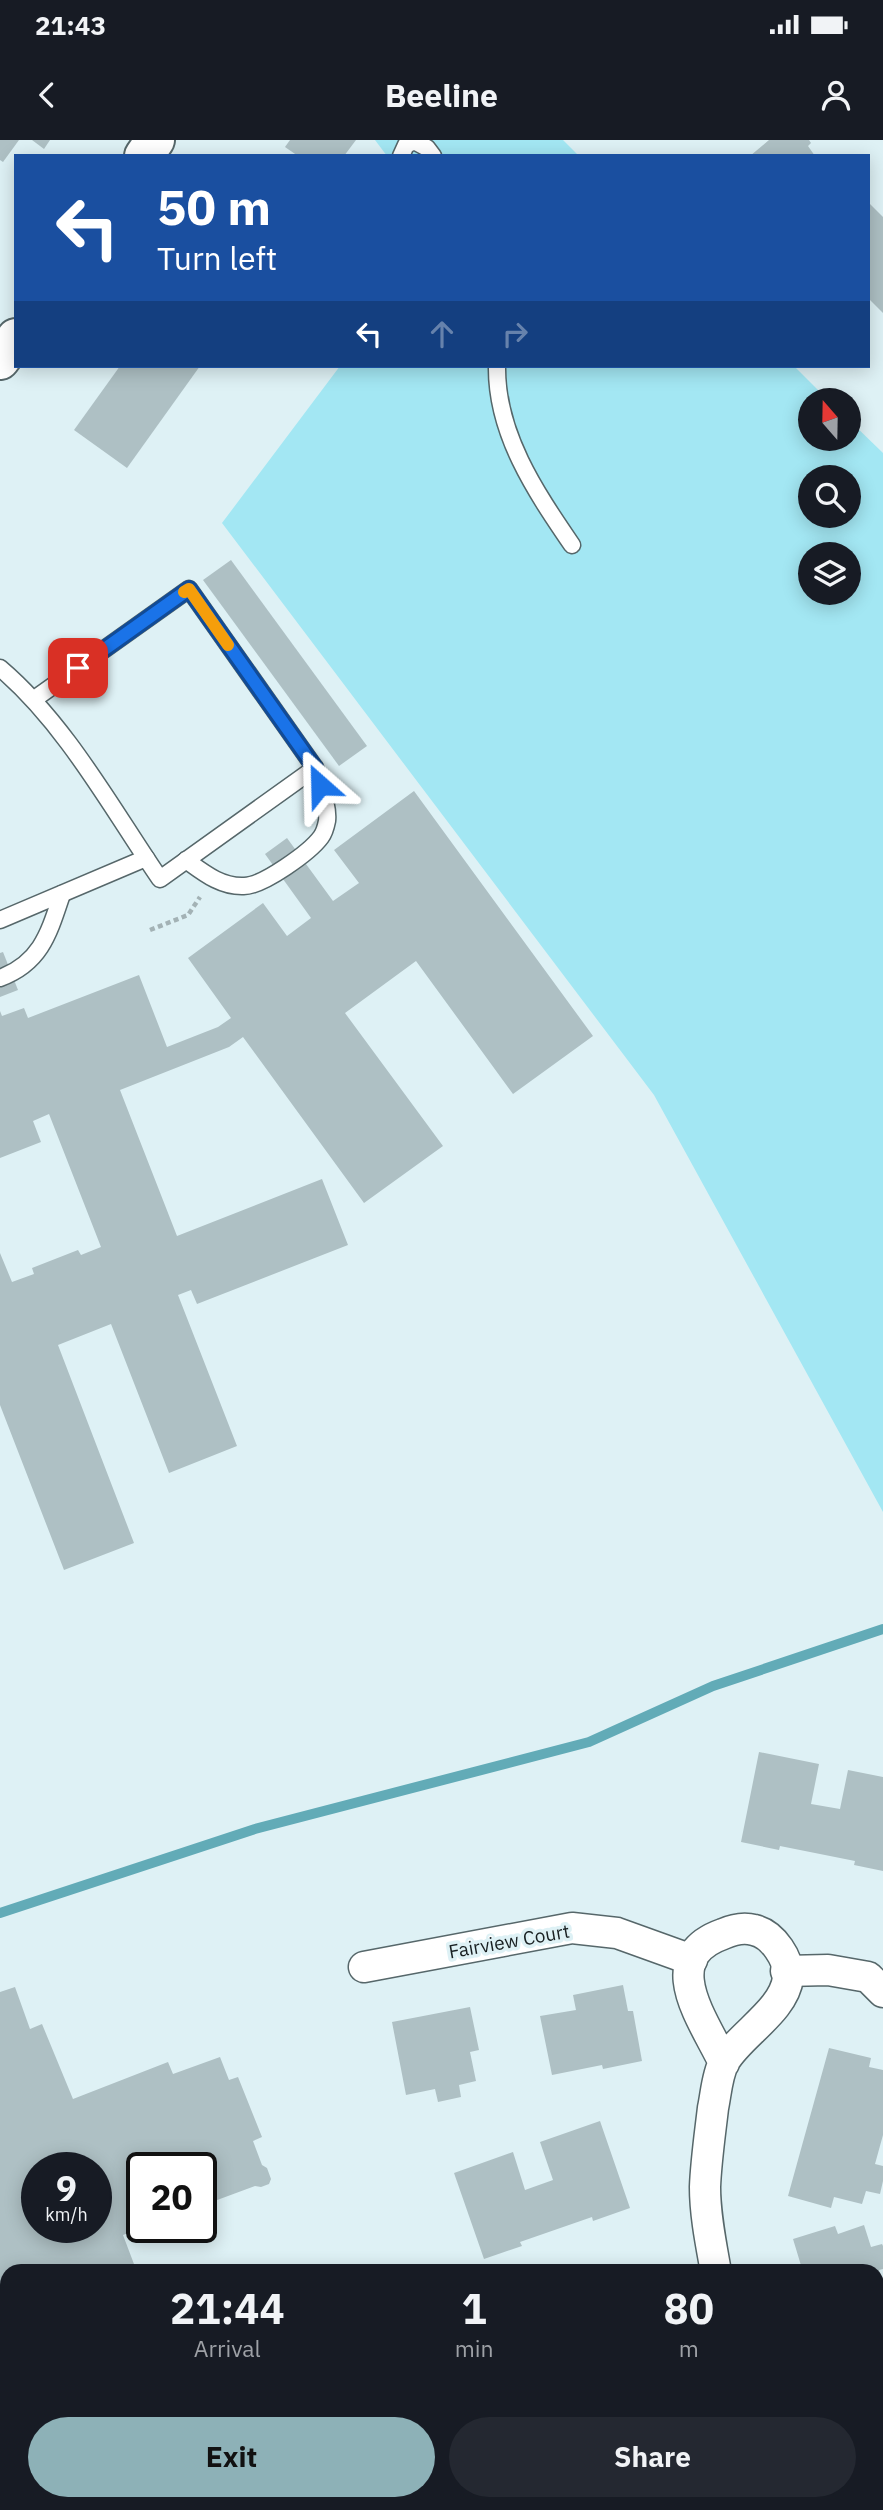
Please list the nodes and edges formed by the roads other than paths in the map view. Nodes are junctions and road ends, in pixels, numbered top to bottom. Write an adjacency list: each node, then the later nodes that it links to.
1 (402, 154): 2 (lane)
2 (432, 154)
3 (14, 341): 4 (street)
4 (0, 360)
5 (496, 368): 6 (lane)
6 (572, 545)
7 (0, 668): 8 (lane)
8 (33, 700): 9 (lane); 10 (lane)
9 (315, 768): 11 (lane); 11 (lane)
10 (146, 858): 11 (lane); 12 (lane)
11 (186, 860)
12 (62, 894): 13 (lane); 14 (lane)
13 (0, 920)
14 (0, 978)
15 (692, 1960): 16 (street, Fairview Court); 17 (street); 19 (street)
16 (364, 1967)
17 (786, 1971): 18 (street); 19 (street)
18 (883, 1992)
19 (724, 2063): 20 (street)
20 (715, 2264)

